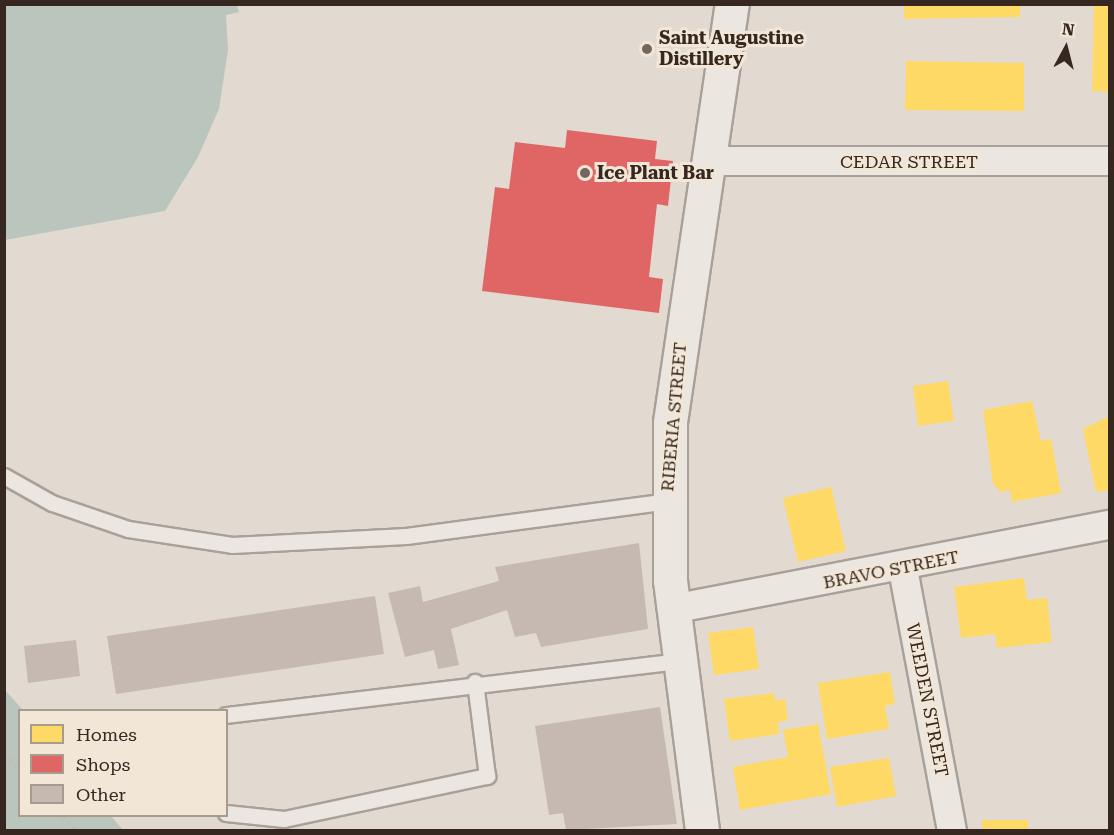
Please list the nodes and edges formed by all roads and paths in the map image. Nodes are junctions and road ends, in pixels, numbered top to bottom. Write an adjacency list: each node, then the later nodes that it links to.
1 (732, 4): 2 (street, RIBERIA STREET)
2 (709, 161): 3 (street, CEDAR STREET); 5 (street, RIBERIA STREET)
3 (1110, 161)
4 (4, 476): 5 (lane)
5 (667, 501): 8 (street, RIBERIA STREET)
6 (1110, 525): 7 (street, BRAVO STREET)
7 (903, 569): 8 (street, BRAVO STREET); 18 (street, WEEDEN STREET)
8 (672, 609): 9 (street, RIBERIA STREET)
9 (679, 661): 10 (lane); 17 (street, RIBERIA STREET)
10 (475, 682): 11 (lane); 14 (lane)
11 (228, 715)
12 (4, 753): 13 (path)
13 (18, 768)
14 (228, 813)
15 (63, 817): 16 (path)
16 (75, 831)
17 (702, 831)
18 (952, 831)

